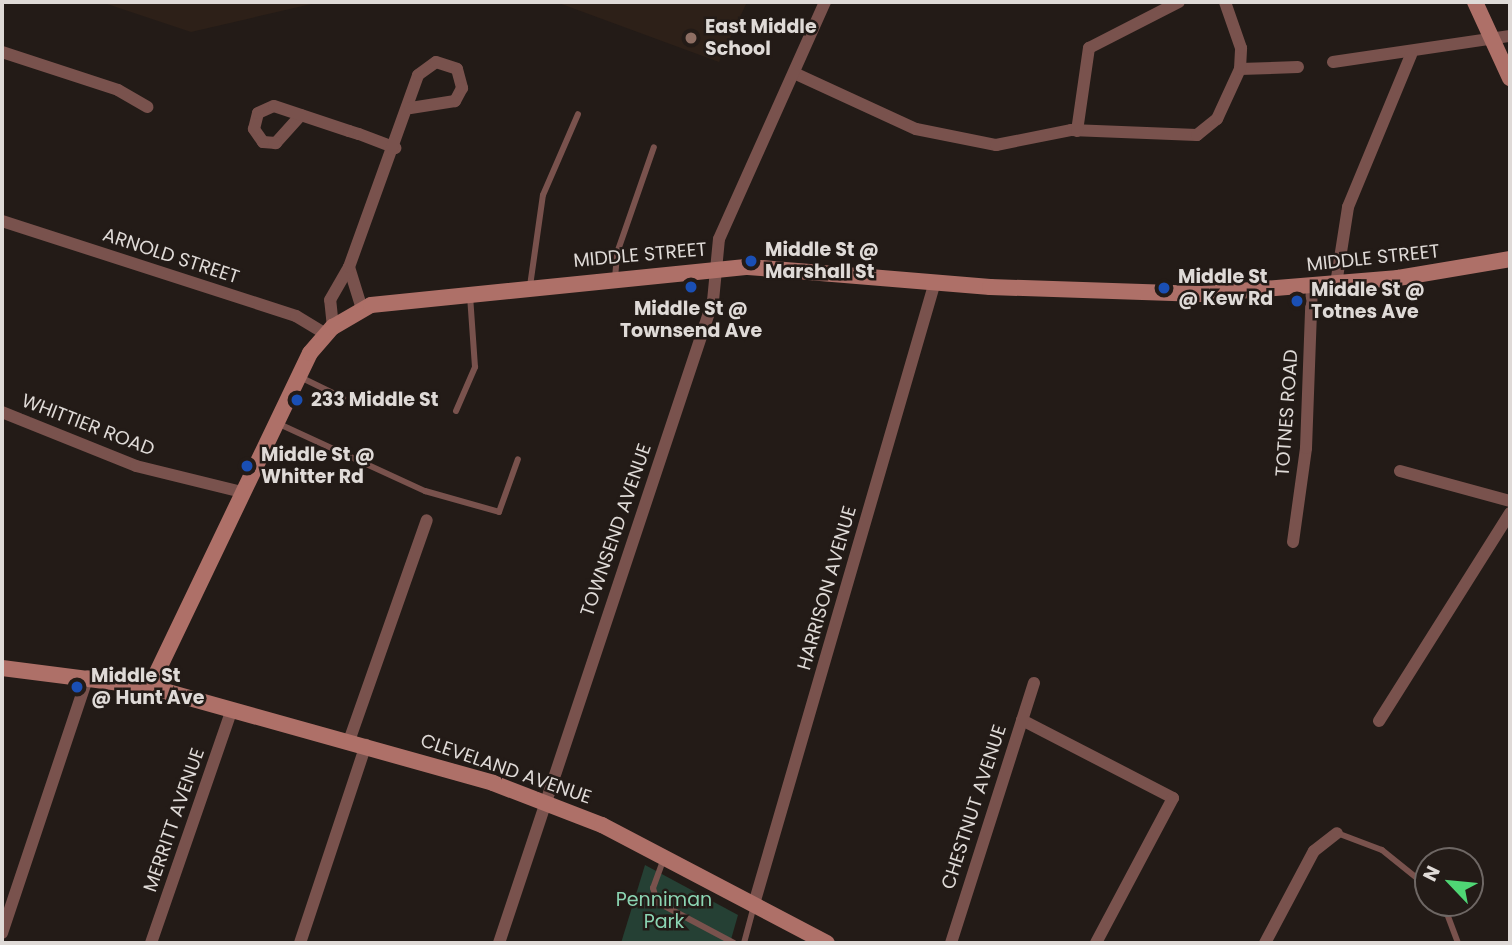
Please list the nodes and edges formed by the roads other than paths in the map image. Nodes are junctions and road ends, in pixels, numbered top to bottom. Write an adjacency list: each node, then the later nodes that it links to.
1 (825, 2): 12 (street, TOWNSEND AVENUE)
2 (1179, 2): 18 (street)
3 (1225, 2): 11 (street)
4 (1475, 2): 6 (street)
5 (1510, 36): 6 (street)
6 (1494, 41): 8 (street); 13 (street)
7 (2, 52): 14 (street)
8 (1411, 55): 9 (street); 27 (street)
9 (1333, 62)
10 (1298, 67): 11 (street)
11 (1240, 69): 18 (street)
12 (794, 73): 18 (street); 24 (street, TOWNSEND AVENUE)
13 (1510, 78)
14 (148, 107)
15 (411, 108): 15 (street); 20 (street)
16 (578, 114): 28 (lane)
17 (302, 115): 20 (street)
18 (1077, 131)
19 (654, 146): 25 (lane)
20 (395, 148): 23 (street)
21 (2, 221): 32 (street, ARNOLD STREET)
22 (1510, 259): 27 (street, MIDDLE STREET)
23 (349, 267): 31 (street); 32 (street)
24 (716, 269): 25 (street, MIDDLE STREET); 26 (street, MIDDLE STREET); 54 (street, TOWNSEND AVENUE)
25 (615, 278): 28 (street, MIDDLE STREET)
26 (935, 282): 29 (street, MIDDLE STREET); 58 (street, HARRISON AVENUE)
27 (1336, 284): 29 (street, MIDDLE STREET)
28 (530, 286): 30 (street, MIDDLE STREET)
29 (1312, 286): 44 (street, TOTNES ROAD)
30 (470, 292): 31 (street, MIDDLE STREET); 35 (lane)
31 (362, 309): 32 (street, MIDDLE STREET)
32 (329, 330): 33 (street, MIDDLE STREET)
33 (298, 376): 34 (lane); 37 (street, MIDDLE STREET)
34 (343, 398)
35 (456, 411)
36 (2, 412): 40 (street, WHITTIER ROAD)
37 (276, 422): 38 (lane); 40 (street, MIDDLE STREET)
38 (518, 459)
39 (1400, 471): 41 (street)
40 (242, 492): 48 (street, MIDDLE STREET)
41 (1510, 500)
42 (1510, 513): 51 (street)
43 (427, 520): 52 (street)
44 (1293, 542)
45 (2, 668): 46 (street)
46 (88, 676): 48 (street); 60 (street)
47 (1034, 683): 50 (street, CHESTNUT AVENUE)
48 (150, 687): 49 (street, CLEVELAND AVENUE)
49 (232, 709): 52 (street, CLEVELAND AVENUE); 61 (street, MERRITT AVENUE)
50 (1022, 720): 67 (street, CHESTNUT AVENUE); 68 (street)
51 (1379, 721)
52 (349, 741): 53 (street, CLEVELAND AVENUE)
53 (366, 745): 54 (street, CLEVELAND AVENUE); 62 (street)
54 (545, 801): 56 (street, CLEVELAND AVENUE); 63 (street, TOWNSEND AVENUE)
55 (1337, 833): 57 (lane); 69 (street)
56 (664, 857): 58 (street, CLEVELAND AVENUE); 64 (lane)
57 (1414, 876)
58 (754, 904): 65 (lane); 66 (street, CLEVELAND AVENUE)
59 (1448, 917): 70 (lane)
60 (2, 933)
61 (151, 943)
62 (300, 943)
63 (499, 943)
64 (734, 943)
65 (744, 943)
66 (827, 943)
67 (951, 943)
68 (1096, 943)
69 (1265, 943)
70 (1458, 943)

